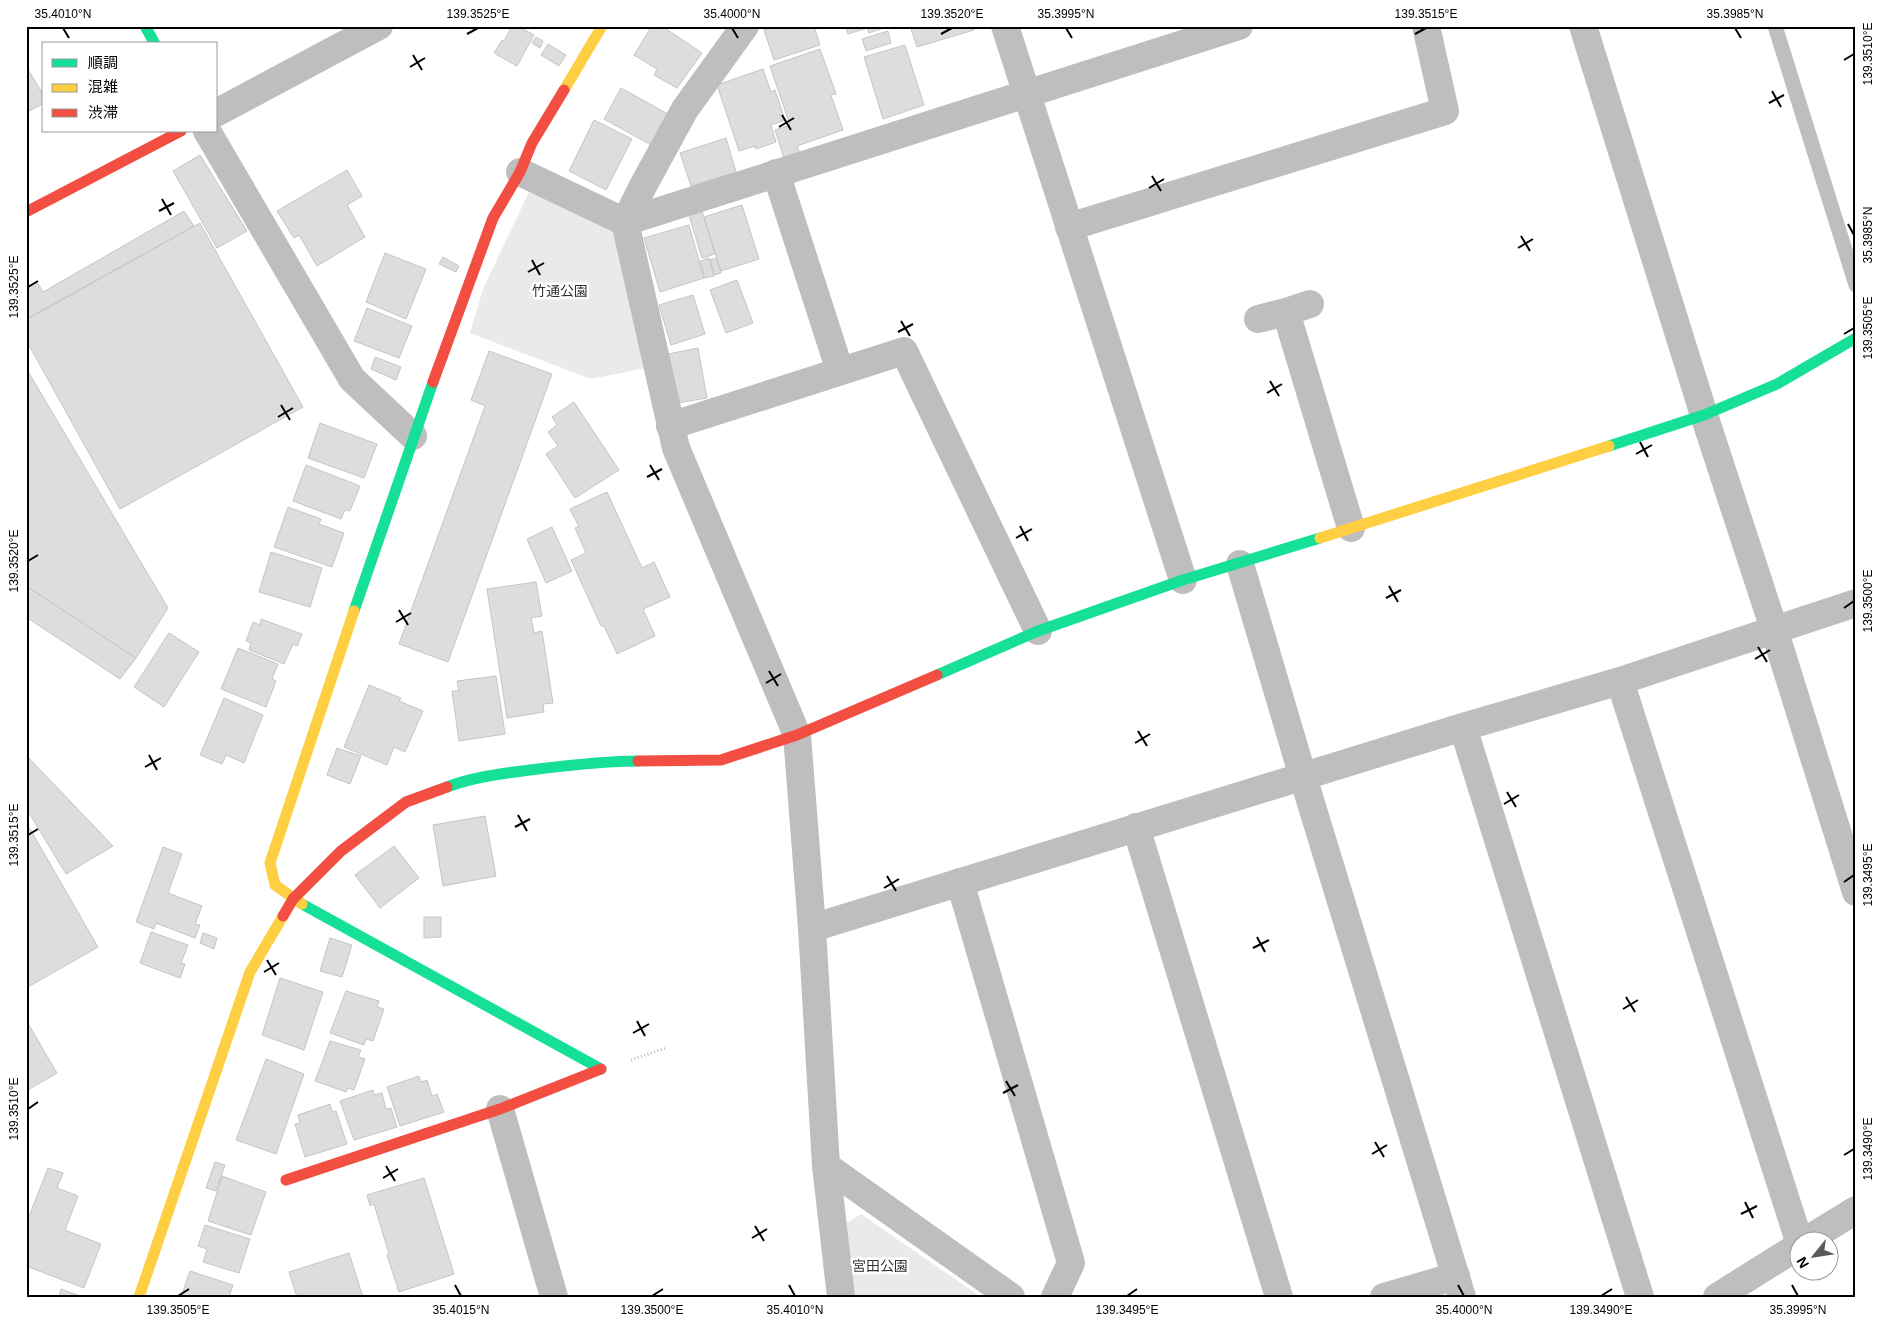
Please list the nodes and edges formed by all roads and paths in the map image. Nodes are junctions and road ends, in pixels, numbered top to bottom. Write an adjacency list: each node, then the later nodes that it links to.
1 (145, 26): 10 (street)
2 (379, 26): 12 (street)
3 (602, 26): 15 (street)
4 (745, 26): 18 (street)
5 (1005, 26): 11 (street)
6 (1426, 26): 19 (street)
7 (1583, 26): 24 (street)
8 (1775, 26): 20 (lane)
9 (1228, 28): 11 (street)
10 (154, 42)
11 (1026, 93): 16 (street); 19 (street)
12 (218, 112)
13 (179, 132): 17 (street)
14 (208, 132): 26 (street)
15 (520, 172): 18 (street); 26 (street)
16 (776, 173): 18 (street); 23 (street)
17 (26, 212)
18 (625, 222): 25 (street)
19 (1069, 228): 29 (street)
20 (1856, 285)
21 (1258, 319): 27 (street)
22 (1856, 338): 24 (street)
23 (840, 371): 25 (street); 32 (street)
24 (1704, 415): 27 (street); 31 (street)
25 (670, 426): 35 (street)
26 (414, 436): 40 (street)
27 (1351, 528): 28 (street)
28 (1240, 564): 29 (street); 36 (street)
29 (1182, 580): 32 (street)
30 (1856, 603): 31 (street)
31 (1774, 629): 33 (street); 39 (street)
32 (1038, 631): 35 (street)
33 (1620, 681): 34 (street); 48 (street)
34 (1463, 727): 36 (street); 59 (street)
35 (798, 735): 40 (street); 41 (street)
36 (1303, 777): 37 (street); 51 (street)
37 (1136, 827): 38 (street); 57 (street)
38 (960, 882): 41 (street); 56 (street)
39 (1856, 892)
40 (293, 899): 43 (street); 52 (street)
41 (812, 928): 45 (street)
42 (666, 1048): 43 (path)
43 (601, 1069): 44 (street)
44 (500, 1109): 46 (street); 53 (street)
45 (826, 1166): 54 (street); 55 (street)
46 (286, 1180)
47 (1856, 1210): 49 (street)
48 (1796, 1230)
49 (1823, 1230)
50 (1790, 1250): 60 (street)
51 (1459, 1287): 58 (street)
52 (139, 1297)
53 (554, 1297)
54 (841, 1297)
55 (1010, 1297)
56 (1055, 1297)
57 (1280, 1297)
58 (1384, 1297)
59 (1640, 1297)
60 (1718, 1297)

